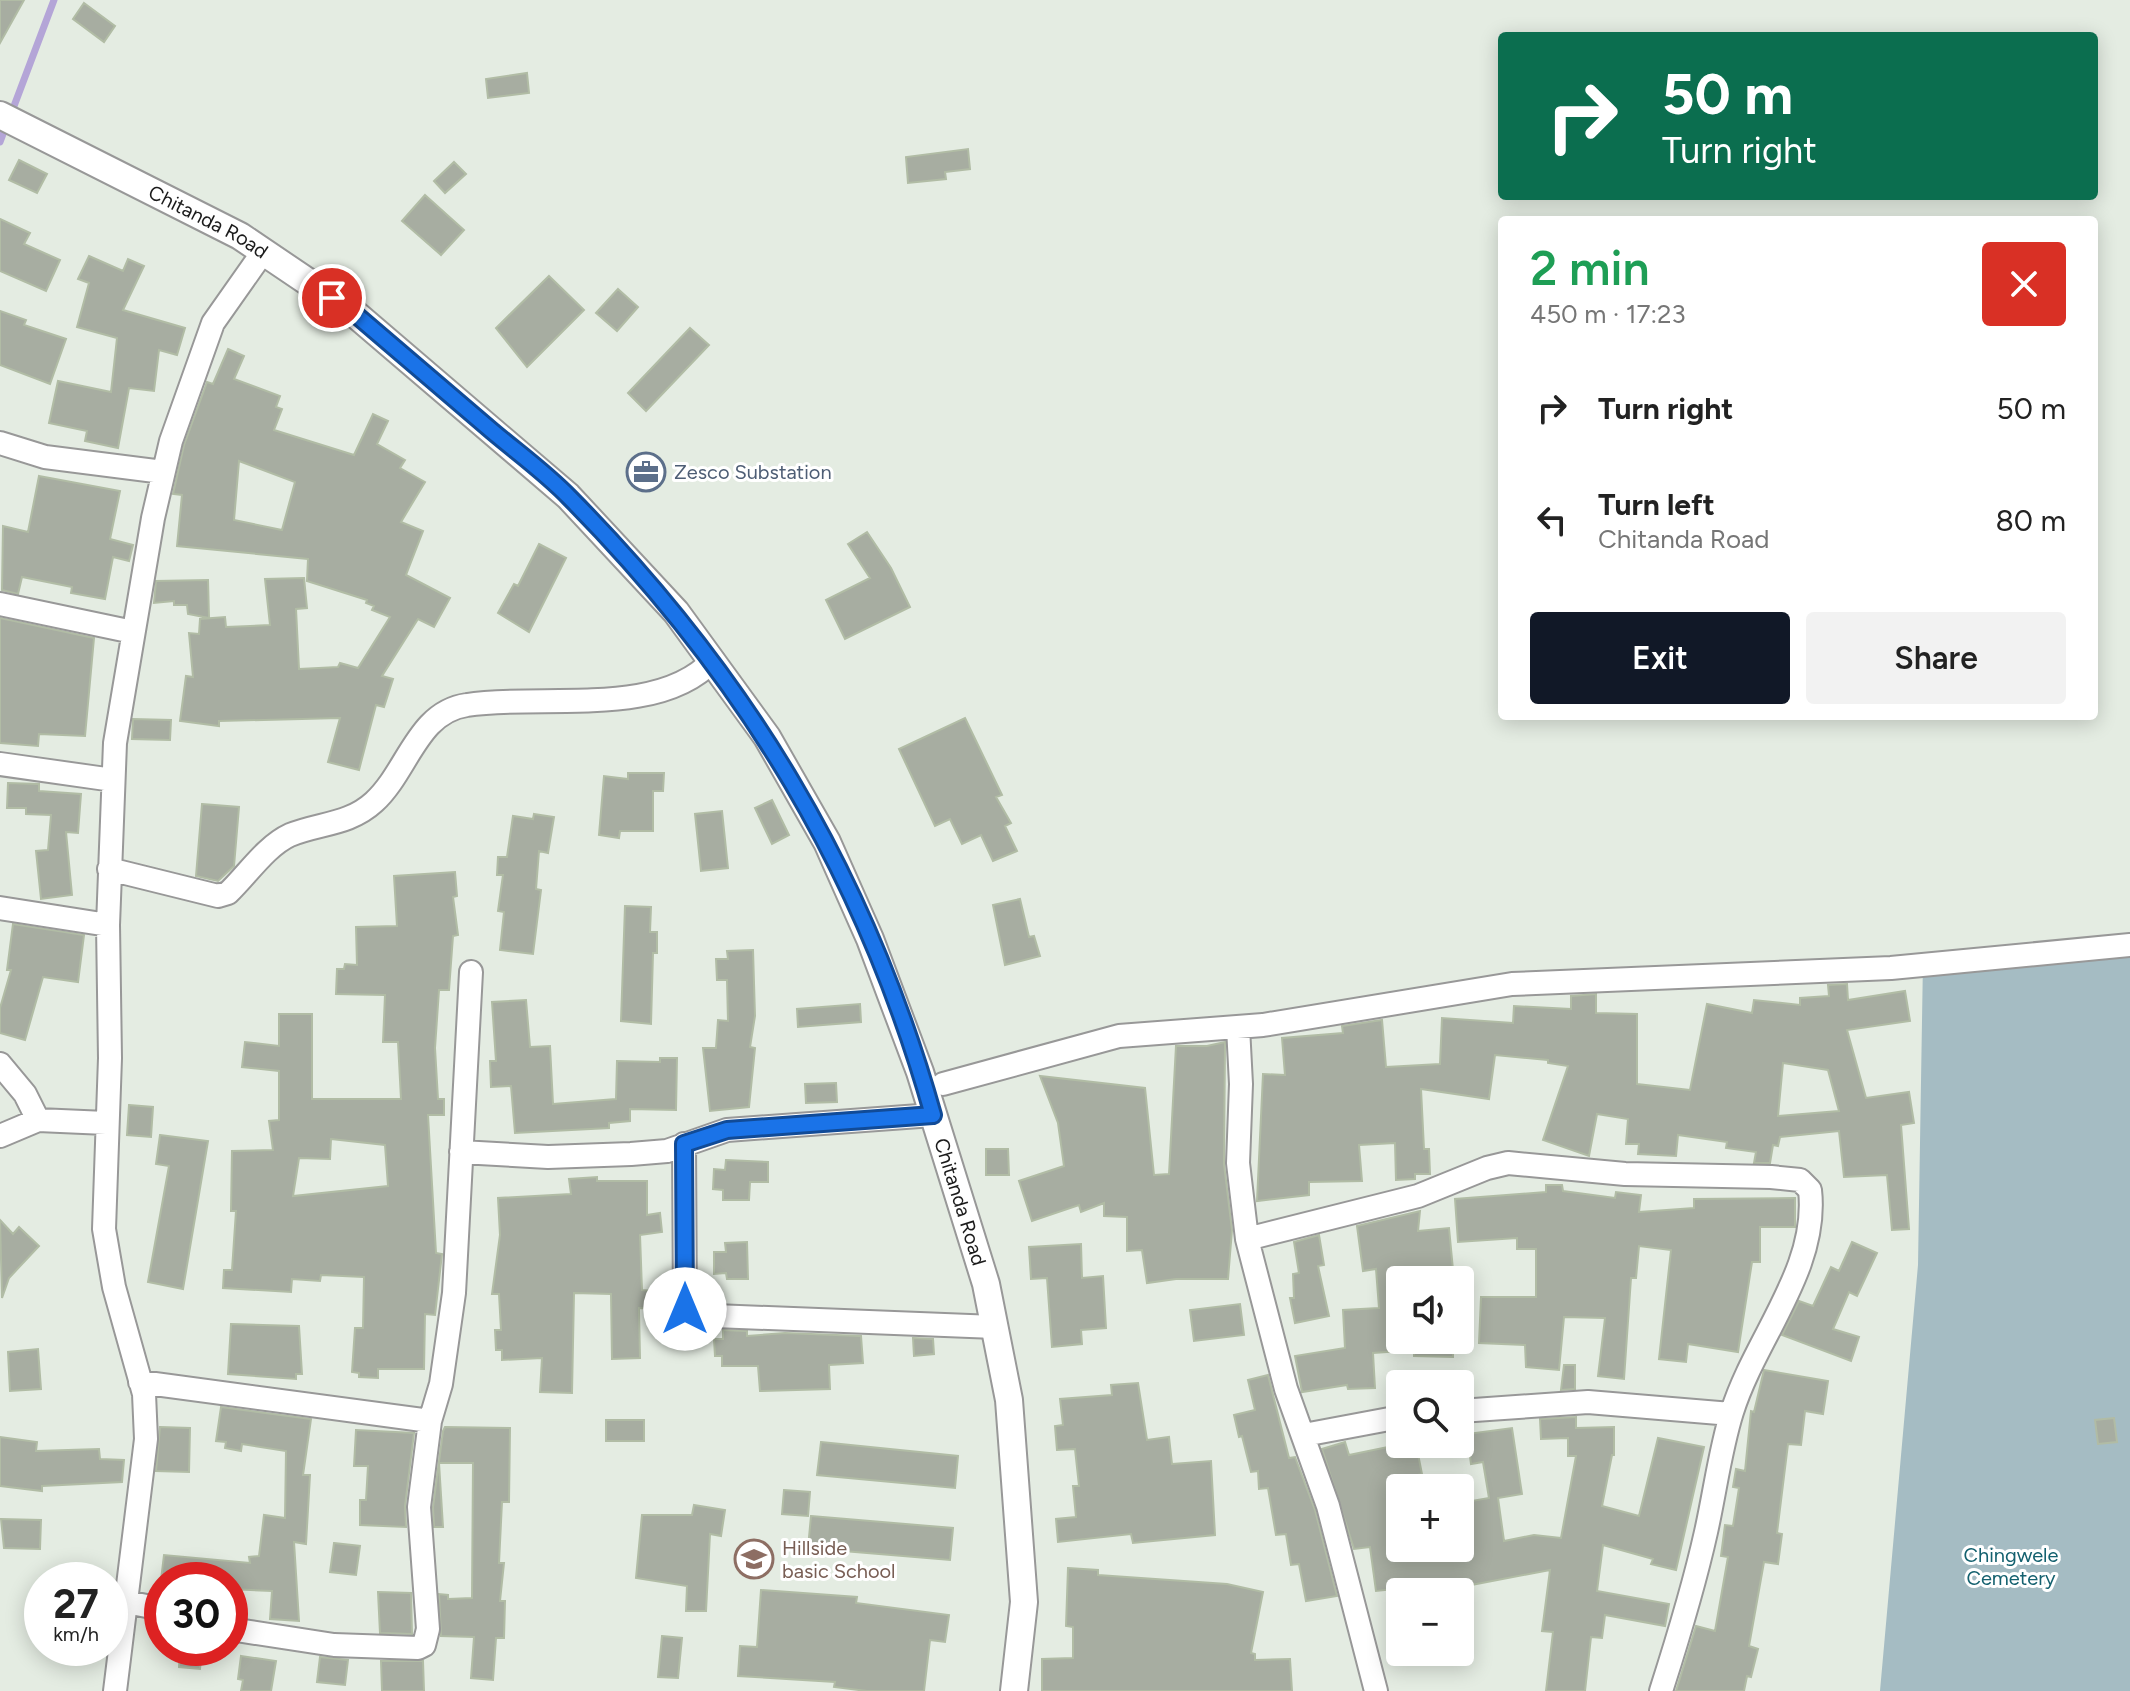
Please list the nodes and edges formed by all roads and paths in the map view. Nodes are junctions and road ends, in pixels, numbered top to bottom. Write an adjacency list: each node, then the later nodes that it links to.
1 (0, 115): 2 (street, Chitanda Road)
2 (263, 252): 4 (street); 7 (street, Chitanda Road)
3 (0, 443): 4 (street)
4 (163, 472): 6 (street)
5 (0, 604): 6 (street)
6 (133, 632): 9 (street)
7 (713, 660): 10 (street); 18 (street, Chitanda Road)
8 (0, 764): 9 (street)
9 (113, 780): 10 (street)
10 (109, 869): 12 (street)
11 (0, 908): 12 (street)
12 (108, 925): 20 (street)
13 (2130, 945): 15 (street)
14 (471, 972): 23 (street)
15 (1238, 1027): 17 (street); 24 (street)
16 (0, 1064): 19 (street)
17 (943, 1084)
18 (933, 1115): 22 (street); 25 (street, Chitanda Road)
19 (38, 1120): 20 (street); 21 (street)
20 (106, 1123): 26 (street)
21 (0, 1136)
22 (684, 1144): 23 (street); 25 (street)
23 (461, 1152): 30 (street)
24 (1247, 1239): 28 (street); 31 (street)
25 (995, 1327): 36 (street, Chitanda Road)
26 (140, 1382): 30 (street); 32 (street)
27 (1474, 1410): 28 (street)
28 (1731, 1414): 38 (street)
29 (1386, 1420): 31 (street)
30 (430, 1421): 33 (street)
31 (1304, 1435): 37 (street)
32 (128, 1586)
33 (248, 1632)
34 (118, 1666): 35 (street)
35 (115, 1691)
36 (1014, 1691)
37 (1376, 1691)
38 (1661, 1691)

